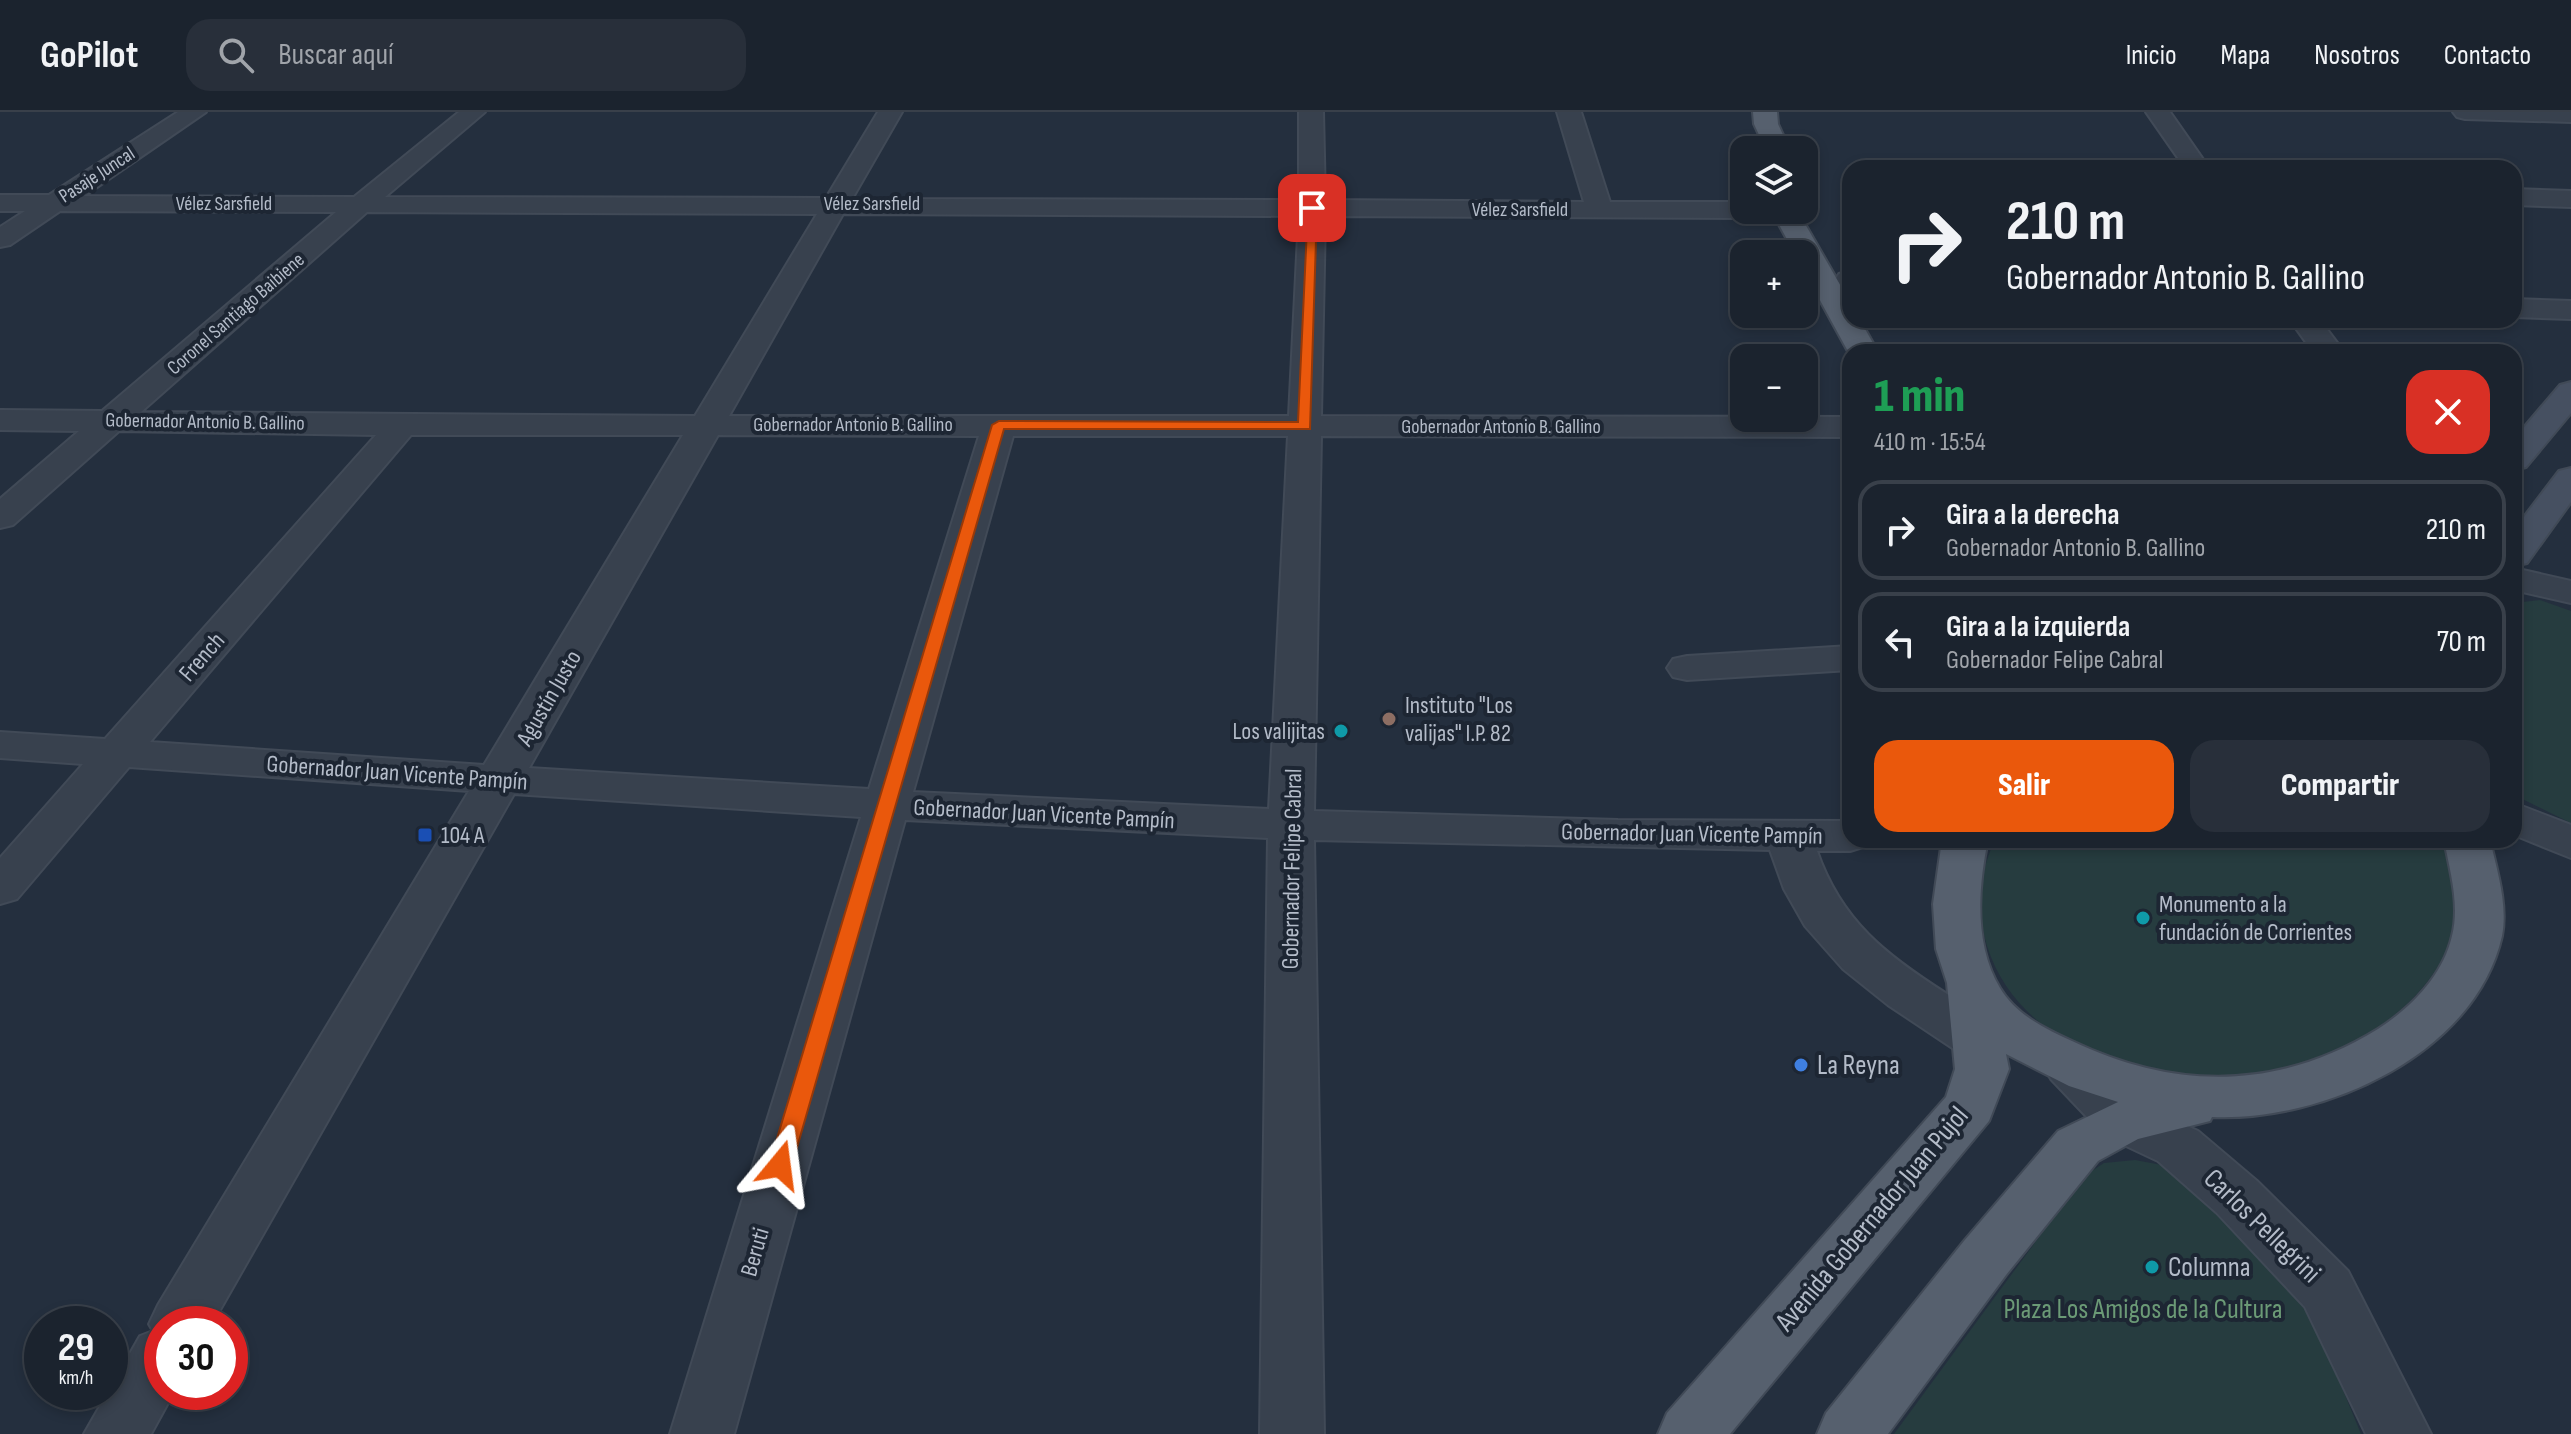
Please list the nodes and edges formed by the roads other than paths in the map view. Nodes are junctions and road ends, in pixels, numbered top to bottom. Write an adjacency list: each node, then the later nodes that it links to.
1 (194, 112): 17 (street, Pasaje Juncal)
2 (473, 112): 18 (street, Coronel Santiago Baibiene)
3 (890, 112): 19 (street, Agustín Justo)
4 (1311, 112): 20 (street, Gobernador Felipe Cabral)
5 (1569, 112): 21 (street)
6 (1765, 112): 12 (main road)
7 (2158, 112): 13 (street)
8 (2465, 112): 9 (street)
9 (2571, 115)
10 (1744, 125): 11 (main road)
11 (1748, 136)
12 (1772, 136)
13 (2191, 160)
14 (2522, 197): 15 (street)
15 (2571, 199)
16 (0, 203): 17 (street, Vélez Sarsfield)
17 (54, 203): 18 (street, Vélez Sarsfield); 25 (street, Pasaje Juncal)
18 (361, 204): 19 (street, Vélez Sarsfield); 32 (street, Coronel Santiago Baibiene)
19 (833, 204): 20 (street, Vélez Sarsfield); 34 (street, Agustín Justo)
20 (1312, 208): 21 (street, Vélez Sarsfield); 36 (street, Gobernador Felipe Cabral)
21 (1600, 210): 22 (street, Vélez Sarsfield)
22 (1730, 210)
23 (1792, 224): 29 (main road)
24 (1817, 224): 26 (main road)
25 (0, 239)
26 (1842, 267)
27 (2522, 308): 28 (street)
28 (2571, 310)
29 (1842, 314)
30 (2571, 392): 38 (main road)
31 (0, 420): 32 (street, Gobernador Antonio B. Gallino)
32 (113, 420): 33 (street, Gobernador Antonio B. Gallino); 40 (street, Coronel Santiago Baibiene)
33 (402, 425): 34 (street, Gobernador Antonio B. Gallino); 47 (street, French)
34 (708, 425): 35 (street, Gobernador Antonio B. Gallino); 48 (street, Agustín Justo)
35 (999, 425): 36 (street, Gobernador Antonio B. Gallino); 49 (street, Beruti)
36 (1305, 426): 37 (street, Gobernador Antonio B. Gallino); 51 (street, Gobernador Felipe Cabral)
37 (1842, 427)
38 (2522, 450)
39 (2571, 478): 41 (main road)
40 (0, 517)
41 (2522, 544)
42 (2522, 581): 43 (street)
43 (2571, 592)
44 (1842, 658): 45 (street)
45 (1687, 668)
46 (0, 745): 47 (street, Gobernador Juan Vicente Pampín)
47 (119, 753): 48 (street, Gobernador Juan Vicente Pampín); 57 (street, French)
48 (502, 780): 49 (street, Gobernador Juan Vicente Pampín); 63 (street, Agustín Justo)
49 (885, 806): 51 (street, Gobernador Juan Vicente Pampín); 66 (street, Beruti)
50 (2522, 821): 54 (street)
51 (1291, 828): 53 (street, Gobernador Juan Vicente Pampín); 67 (street, Gobernador Felipe Cabral)
52 (1842, 836): 53 (street, Gobernador Juan Vicente Pampín)
53 (1789, 837): 59 (street)
54 (2571, 843)
55 (1963, 848): 58 (main road)
56 (2469, 848): 61 (main road)
57 (0, 888)
58 (1968, 976): 59 (main road, Avenida Gobernador Juan Pujol); 60 (main road)
59 (1979, 1039): 68 (main road, Avenida Gobernador Juan Pujol)
60 (2070, 1065): 61 (main road); 62 (street, Carlos Pellegrini)
61 (2240, 1098): 62 (main road)
62 (2124, 1121): 69 (main road); 70 (street, Carlos Pellegrini)
63 (191, 1306)
64 (144, 1386): 65 (street)
65 (116, 1434)
66 (702, 1434)
67 (1292, 1434)
68 (1690, 1434)
69 (1849, 1434)
70 (2399, 1434)

